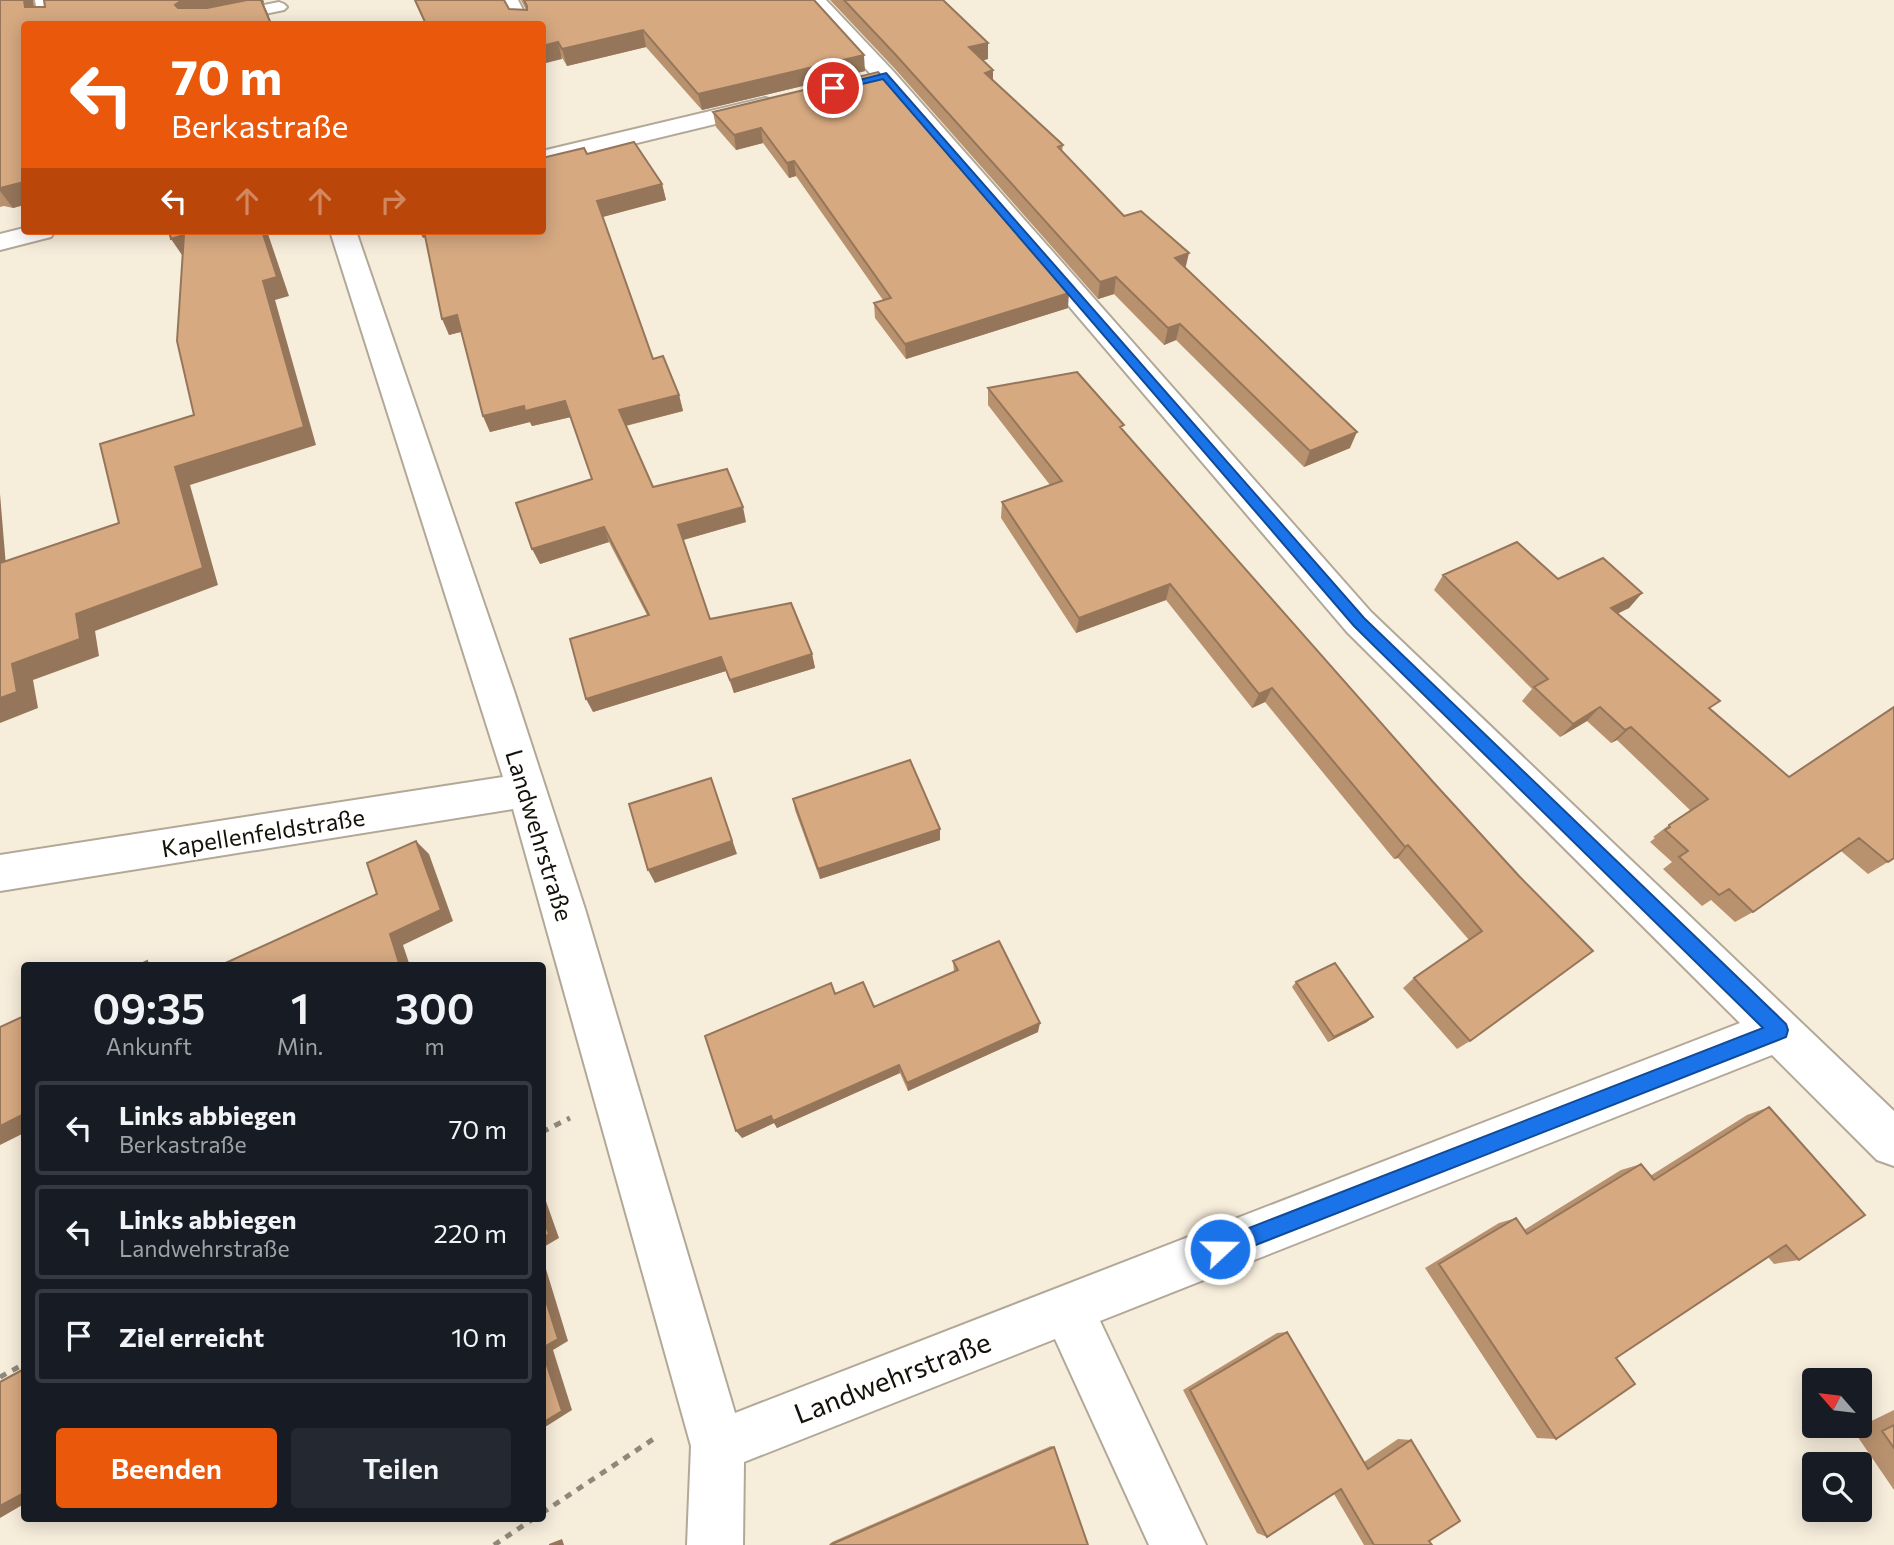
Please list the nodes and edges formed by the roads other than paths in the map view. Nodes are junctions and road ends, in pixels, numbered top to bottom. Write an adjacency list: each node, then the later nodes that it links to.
1 (43, 0): 5 (lane)
2 (510, 0): 7 (lane)
3 (814, 0): 15 (street)
4 (279, 7): 6 (lane)
5 (46, 21)
6 (211, 21)
7 (522, 21)
8 (793, 98): 9 (street)
9 (546, 158)
10 (27, 235): 12 (street)
11 (344, 235): 13 (street, Landwehrstraße)
12 (0, 242)
13 (526, 790): 14 (street, Kapellenfeldstraße); 18 (street, Landwehrstraße)
14 (0, 873)
15 (1779, 1030): 16 (street); 17 (street, Landwehrstraße)
16 (1894, 1143)
17 (1067, 1308): 18 (street, Landwehrstraße); 20 (street)
18 (712, 1425): 19 (street, Landwehrstraße)
19 (715, 1545)
20 (1178, 1545)

